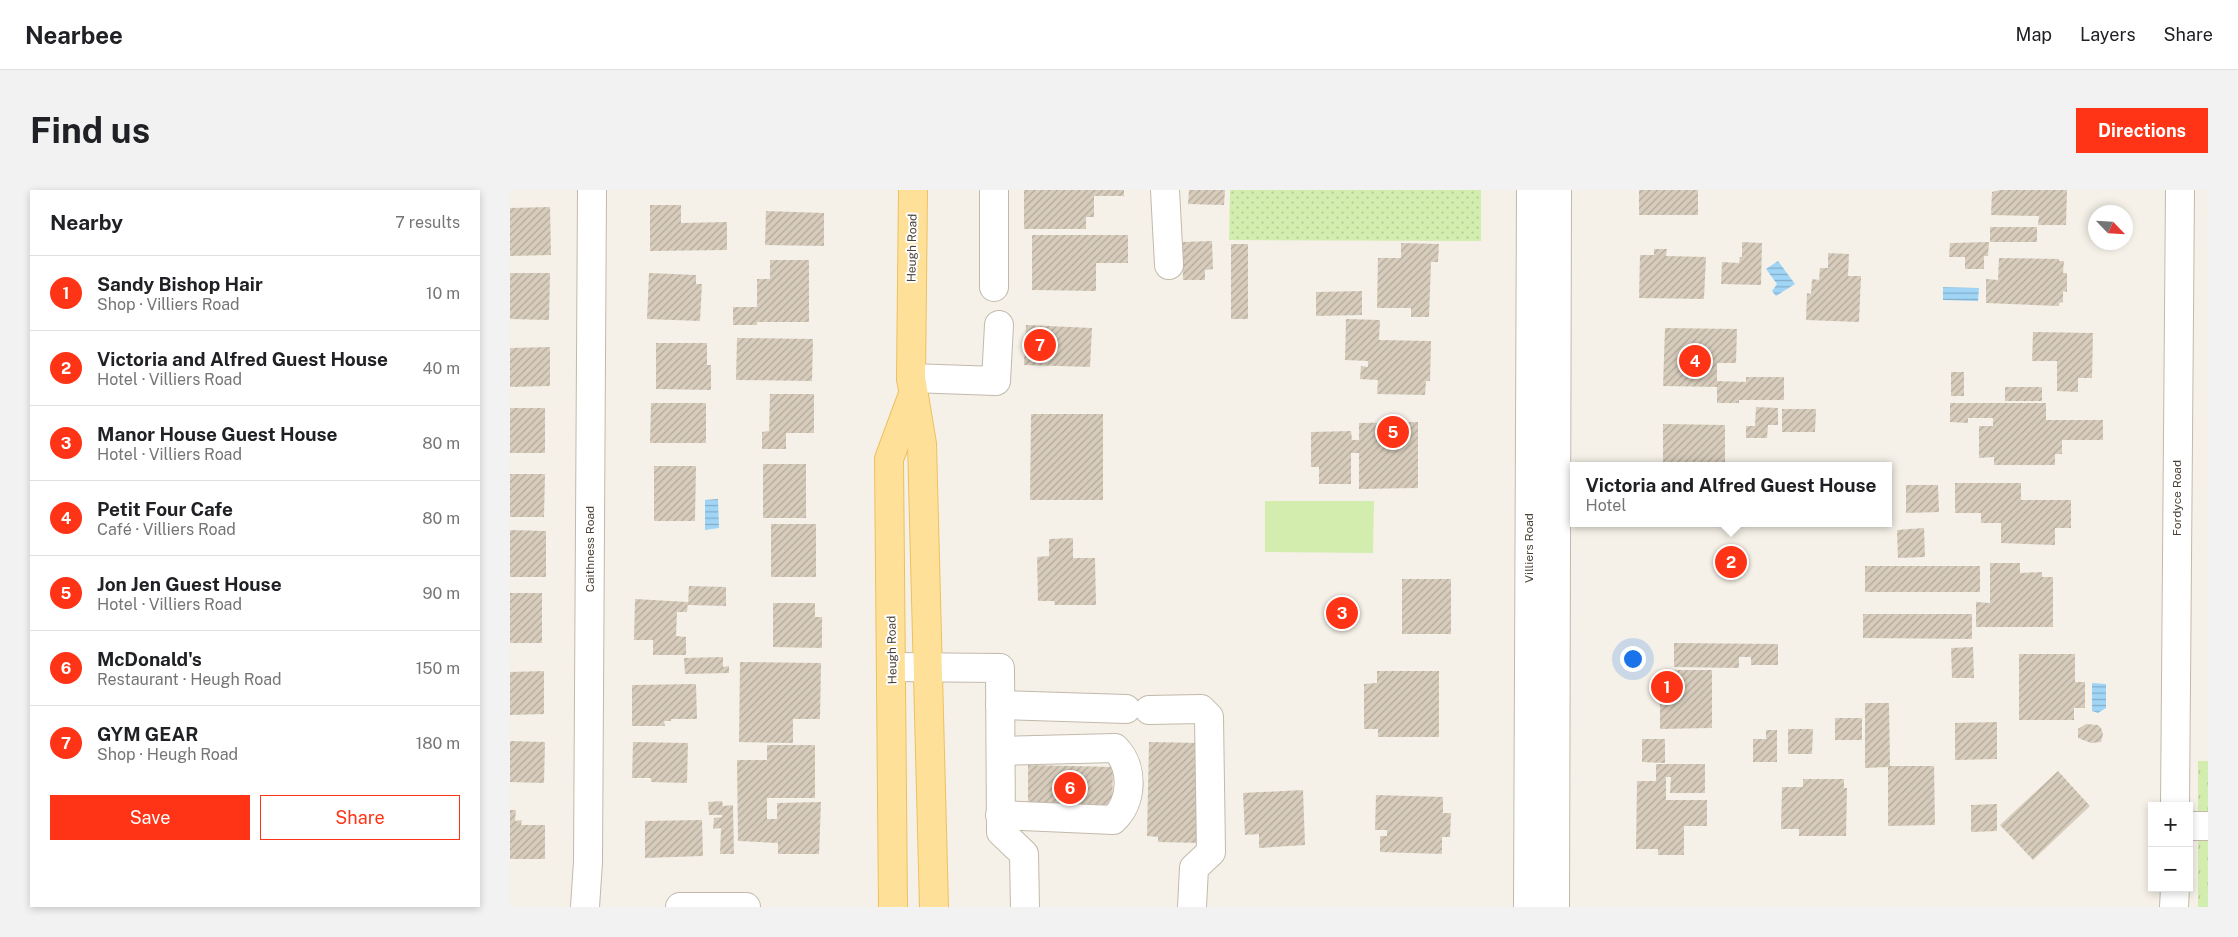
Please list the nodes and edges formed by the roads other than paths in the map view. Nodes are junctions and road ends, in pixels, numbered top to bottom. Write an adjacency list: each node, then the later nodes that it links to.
1 (592, 190): 23 (street, Caithness Road)
2 (913, 190): 12 (main road, Heugh Road)
3 (994, 190): 10 (street)
4 (1165, 190): 8 (street)
5 (1530, 190): 9 (street, Villiers Road)
6 (1557, 190): 9 (street, Villiers Road)
7 (2180, 190): 17 (street, Fordyce Road)
8 (1169, 265)
9 (1543, 276): 30 (street, Villiers Road); 31 (street, Villiers Road)
10 (994, 287)
11 (999, 325): 12 (street)
12 (912, 387): 13 (main road, Heugh Road); 14 (main road, Heugh Road)
13 (892, 667): 14 (street); 26 (main road, Heugh Road)
14 (926, 667): 15 (street); 27 (main road, Heugh Road)
15 (1000, 705): 16 (street); 29 (street)
16 (1001, 750): 18 (street); 18 (street)
17 (2175, 802)
18 (1001, 824): 21 (street); 28 (street)
19 (2193, 826): 20 (street)
20 (2208, 826)
21 (1124, 837)
22 (2175, 892): 32 (street)
23 (584, 907)
24 (680, 907): 25 (street)
25 (746, 907)
26 (892, 907)
27 (934, 907)
28 (1025, 907)
29 (1192, 907)
30 (1528, 907)
31 (1555, 907)
32 (2174, 907)

